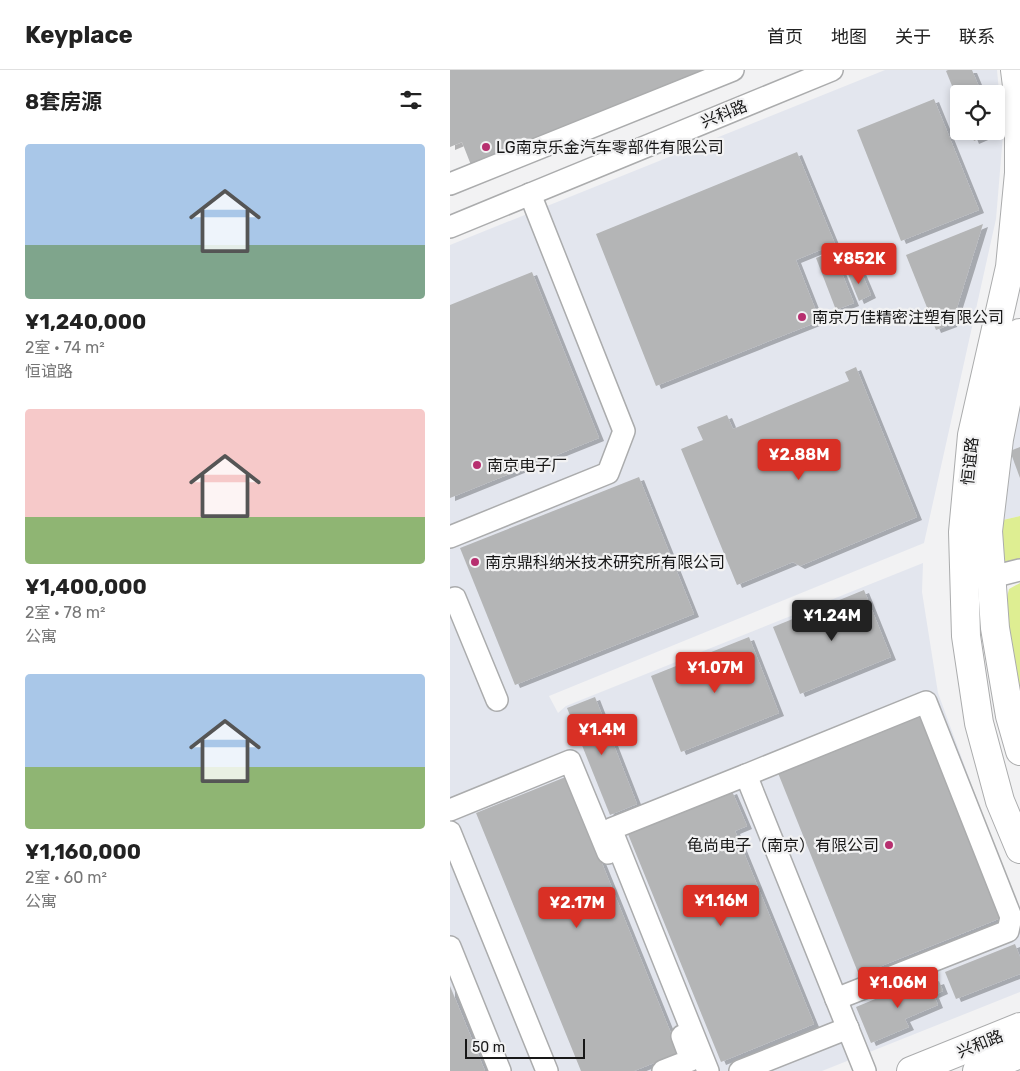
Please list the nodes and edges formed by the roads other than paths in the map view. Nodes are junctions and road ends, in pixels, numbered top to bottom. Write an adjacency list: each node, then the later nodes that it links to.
1 (733, 70): 4 (street)
2 (832, 70): 5 (street, 兴科路)
3 (1015, 70): 17 (main road, 恒谊路)
4 (450, 184)
5 (530, 194): 6 (street, 兴科路); 8 (street)
6 (451, 223)
7 (1020, 333): 10 (main road, 恒谊路)
8 (450, 538)
9 (1020, 570): 10 (street)
10 (992, 577): 13 (main road, 恒谊路)
11 (450, 600): 12 (street)
12 (497, 700)
13 (1020, 751)
14 (746, 775): 19 (street); 19 (street); 26 (street)
15 (450, 810): 25 (street)
16 (450, 832): 24 (street)
17 (1020, 849)
18 (450, 947): 23 (street)
19 (836, 999): 20 (street)
20 (848, 1028): 27 (street); 28 (street)
21 (1020, 1028): 29 (main road, 兴和路)
22 (1020, 1054): 30 (main road, 兴和路)
23 (500, 1071)
24 (547, 1071)
25 (663, 1071)
26 (708, 1071)
27 (740, 1071)
28 (865, 1071)
29 (911, 1071)
30 (977, 1071)

